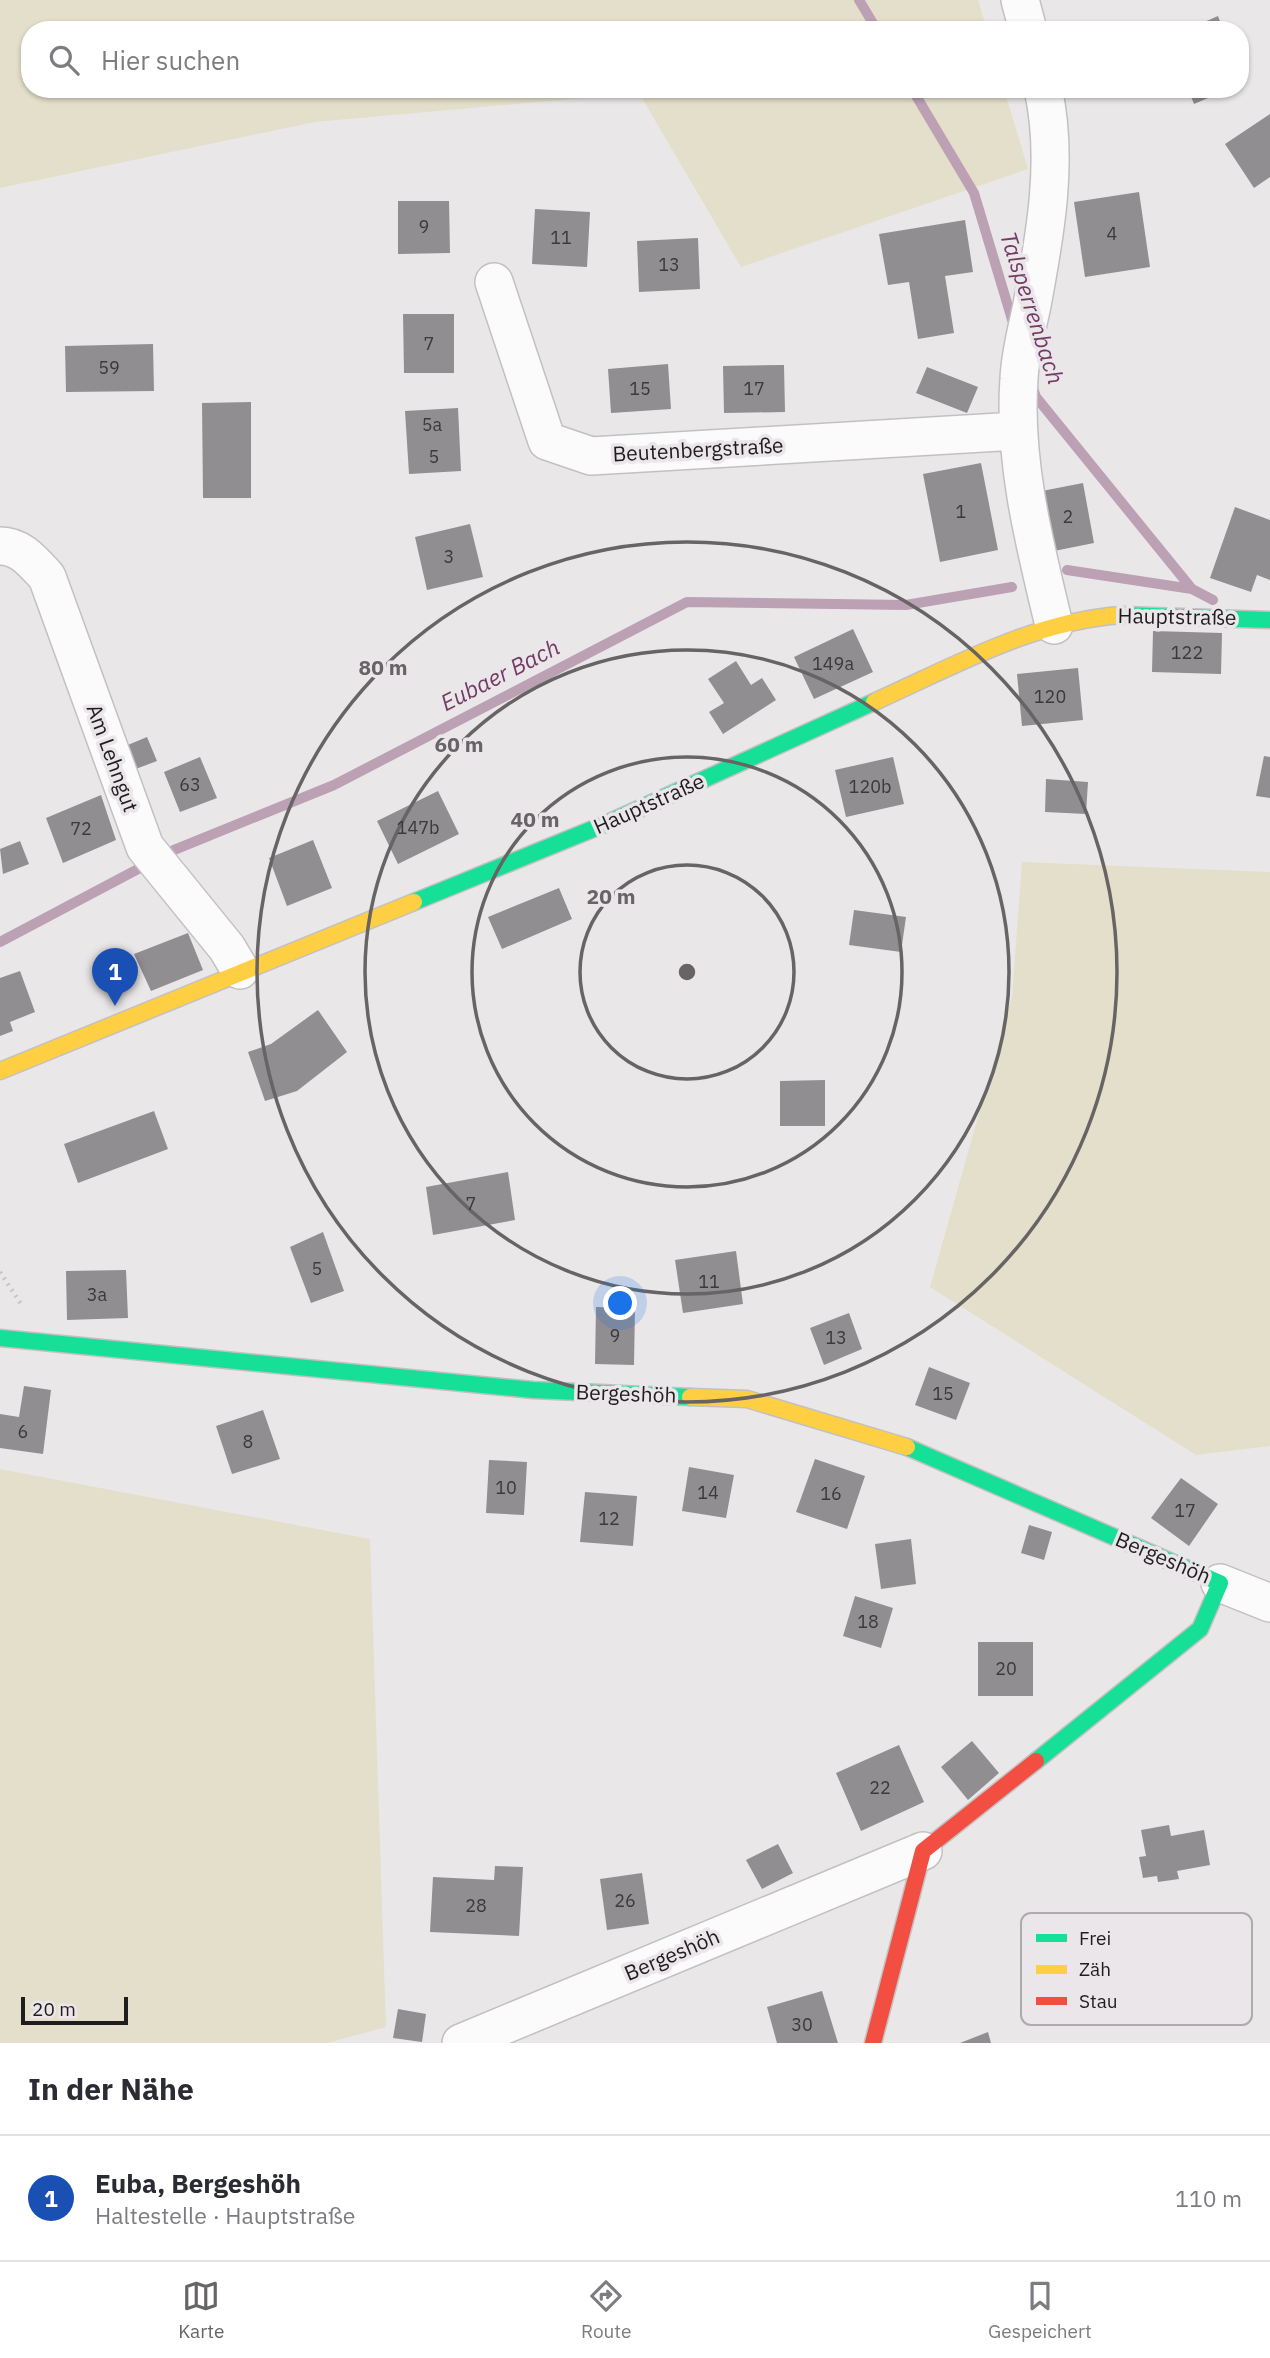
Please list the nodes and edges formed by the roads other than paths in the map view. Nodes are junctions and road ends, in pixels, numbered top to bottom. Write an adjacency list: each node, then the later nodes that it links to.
1 (1020, 0): 2 (street)
2 (1026, 21)
3 (1045, 98): 5 (street)
4 (495, 282): 5 (street, Beutenbergstraße)
5 (1017, 431): 8 (street)
6 (0, 546): 9 (street, Am Lehngut)
7 (1270, 620): 8 (street, Hauptstraße)
8 (1054, 625): 9 (street, Hauptstraße)
9 (240, 970): 10 (street, Hauptstraße)
10 (0, 1071)
11 (0, 1338): 12 (street, Bergeshöh)
12 (1220, 1583): 13 (street, Bergeshöh); 14 (street, Bergeshöh)
13 (1270, 1603)
14 (923, 1851): 15 (street, Bergeshöh); 16 (street)
15 (461, 2043)
16 (873, 2043)

